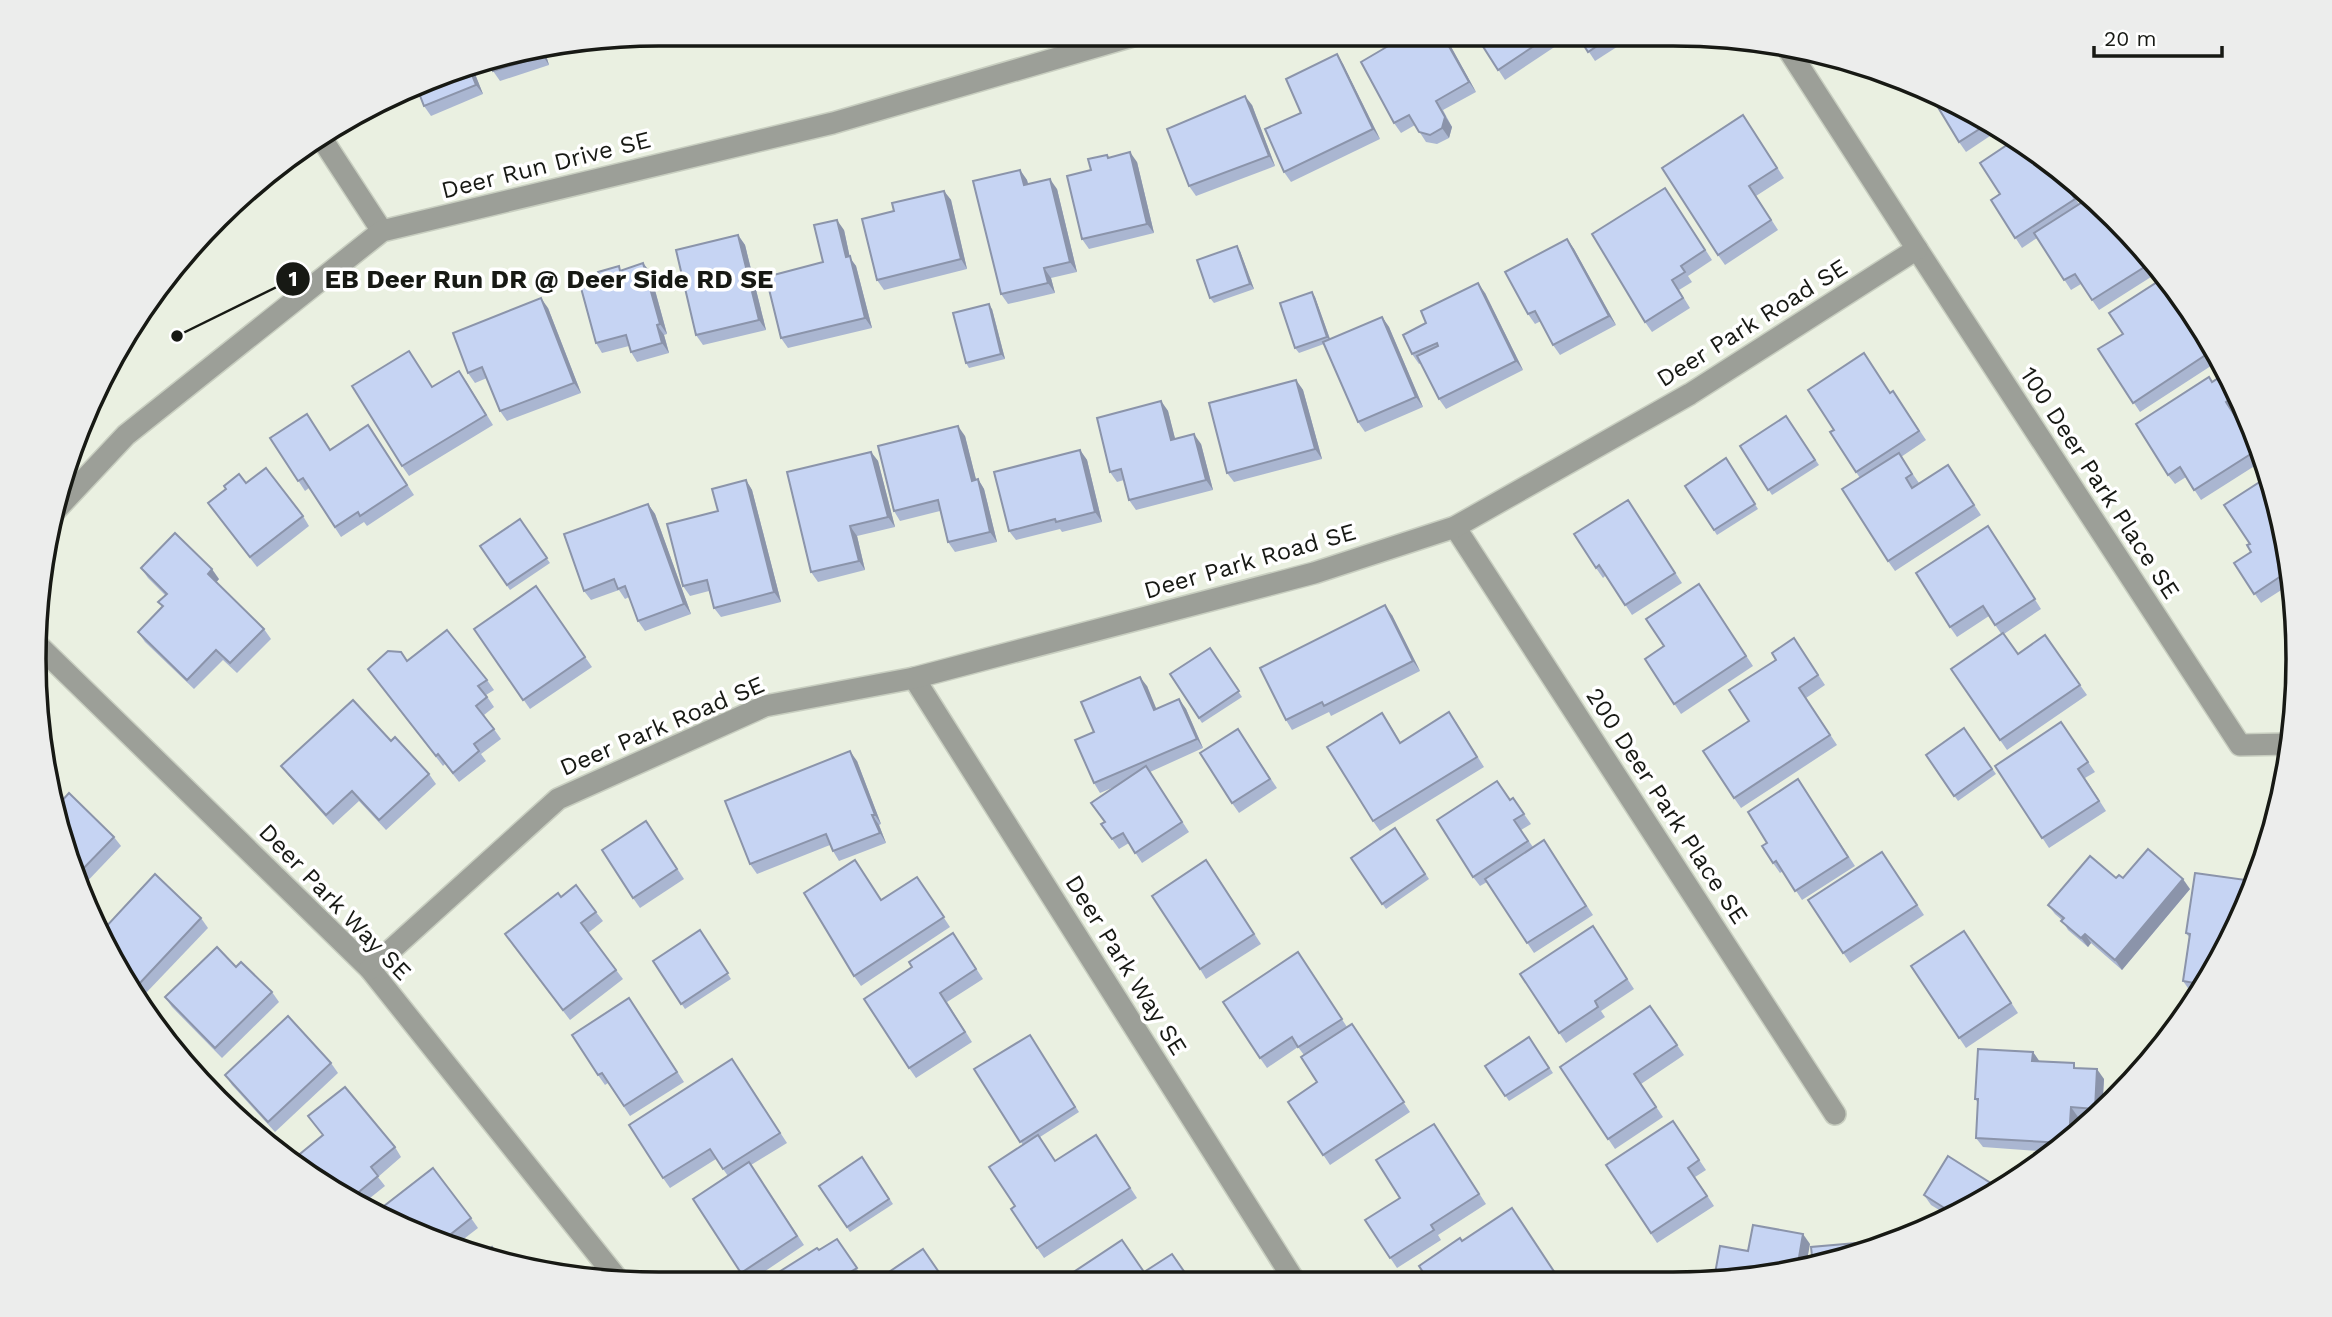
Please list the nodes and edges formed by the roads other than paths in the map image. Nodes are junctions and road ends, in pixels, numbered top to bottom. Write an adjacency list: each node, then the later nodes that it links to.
1 (1099, 46): 4 (street, Deer Run Drive SE)
2 (1793, 57): 5 (street)
3 (326, 144): 4 (street)
4 (382, 231): 6 (street, Deer Run Drive SE)
5 (1917, 250): 7 (street, Deer Park Road SE); 10 (street, 100 Deer Park Place SE)
6 (66, 499)
7 (1455, 527): 9 (street, Deer Park Road SE); 12 (street, 200 Deer Park Place SE)
8 (46, 653): 11 (street, Deer Park Way SE)
9 (914, 678): 11 (street, Deer Park Road SE); 14 (street, Deer Park Way SE)
10 (2280, 744)
11 (370, 969): 13 (street, Deer Park Way SE)
12 (1835, 1114)
13 (610, 1269)
14 (1289, 1272)

